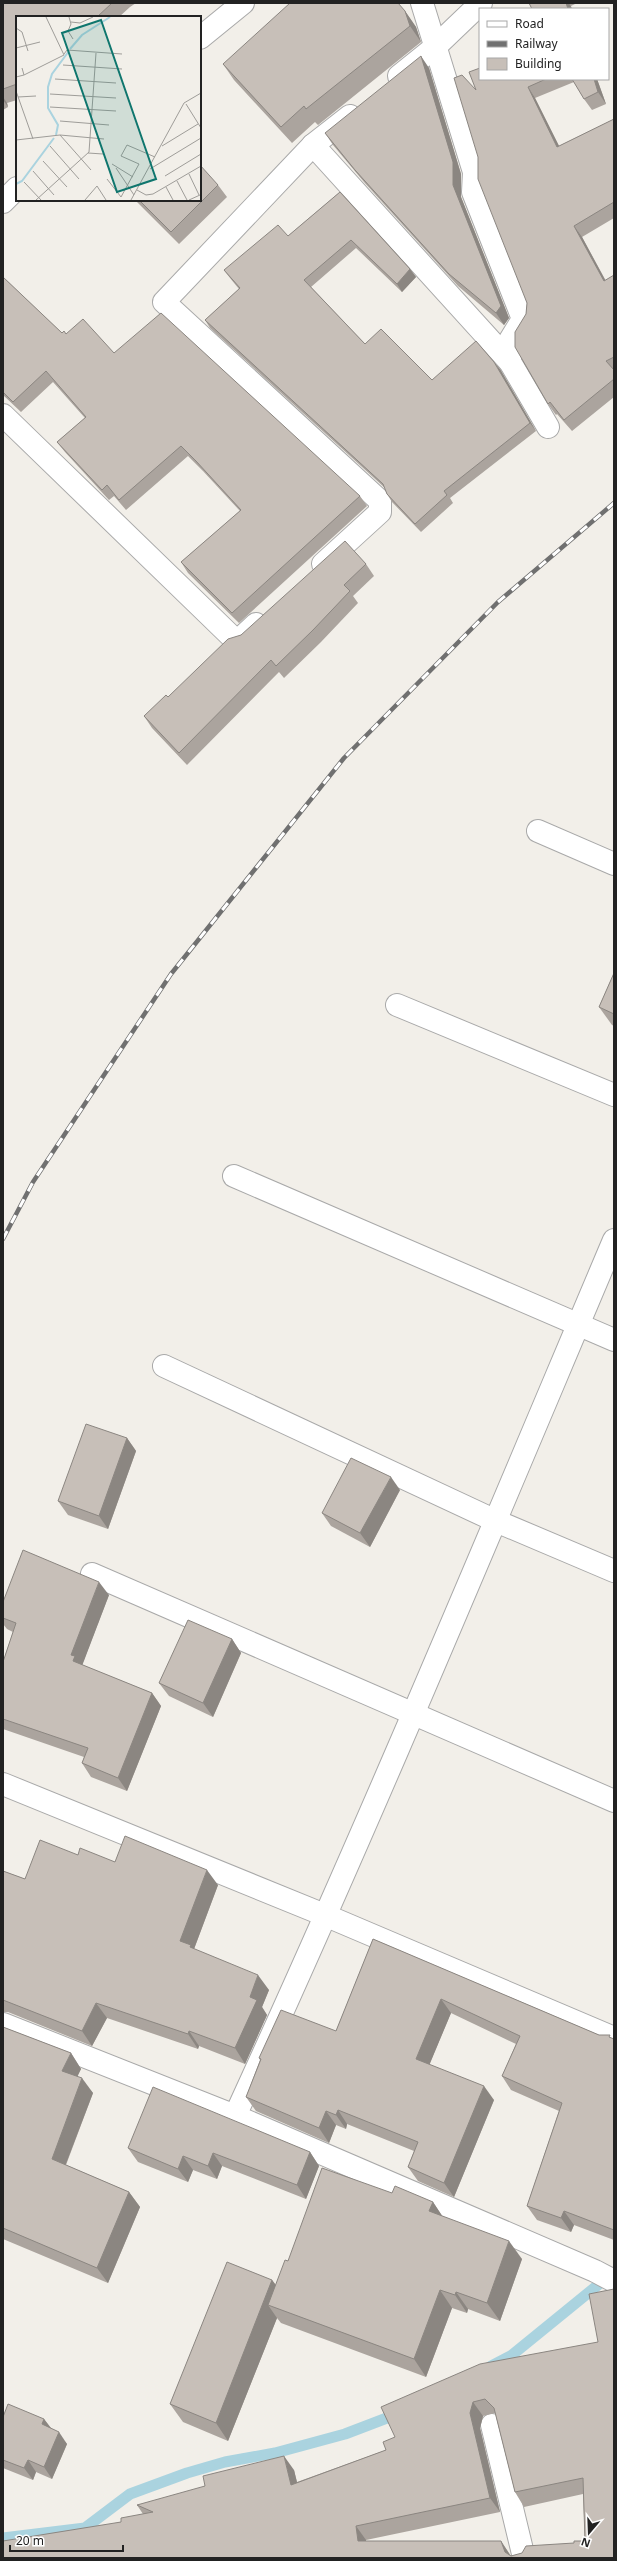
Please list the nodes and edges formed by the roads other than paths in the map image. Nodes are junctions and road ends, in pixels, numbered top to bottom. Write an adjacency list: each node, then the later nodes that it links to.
1 (243, 3): 4 (street)
2 (422, 3): 5 (street)
3 (481, 3): 5 (street)
4 (201, 37)
5 (435, 47): 6 (street); 11 (street)
6 (313, 145): 11 (street); 14 (street)
7 (16, 176): 8 (street)
8 (3, 179)
9 (16, 189): 10 (street)
10 (3, 202)
11 (510, 362): 13 (street)
12 (3, 415): 15 (street)
13 (548, 427)
14 (307, 578)
15 (274, 608)
16 (538, 831): 17 (street)
17 (614, 864)
18 (397, 1005): 19 (street)
19 (614, 1095)
20 (234, 1176): 22 (street)
21 (614, 1240): 22 (street)
22 (578, 1325): 23 (street); 25 (street)
23 (614, 1340)
24 (164, 1366): 25 (street)
25 (496, 1521): 26 (street); 28 (street)
26 (614, 1571)
27 (92, 1574): 28 (street)
28 (414, 1715): 30 (street); 31 (street)
29 (3, 1784): 31 (street)
30 (614, 1801)
31 (327, 1916): 33 (street); 34 (street)
32 (3, 2024): 34 (street)
33 (614, 2038)
34 (235, 2116): 35 (street)
35 (614, 2281)
36 (492, 2425): 37 (street)
37 (524, 2558)

